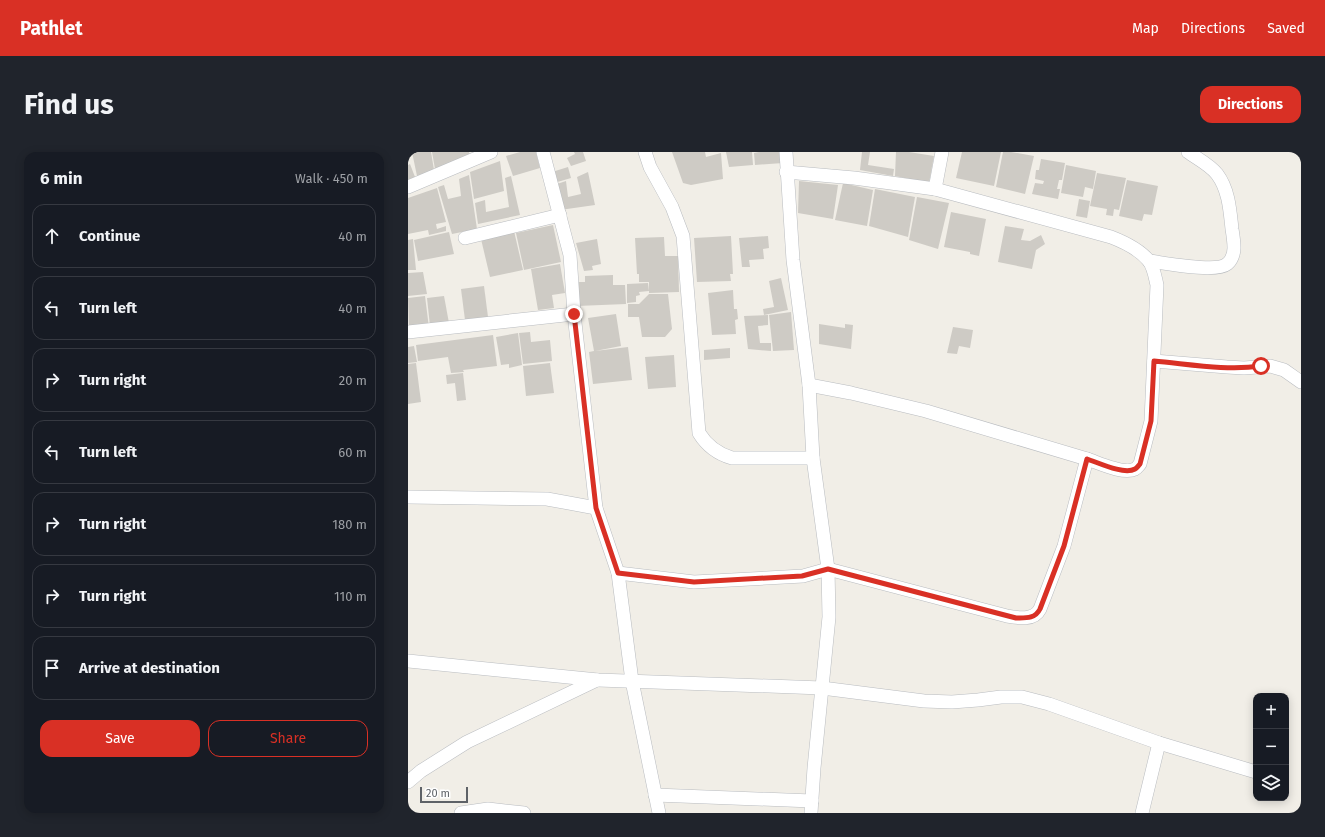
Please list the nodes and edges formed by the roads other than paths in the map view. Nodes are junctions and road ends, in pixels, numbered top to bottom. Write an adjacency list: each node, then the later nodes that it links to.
1 (491, 152): 8 (street)
2 (543, 152): 10 (street)
3 (645, 152): 18 (street)
4 (786, 152): 7 (street)
5 (942, 152): 9 (street)
6 (1188, 152): 12 (street)
7 (786, 172): 9 (street); 17 (street)
8 (408, 187)
9 (935, 189): 12 (street)
10 (560, 215): 11 (street); 13 (street)
11 (465, 238)
12 (1149, 261): 15 (street)
13 (574, 314): 14 (street); 21 (street)
14 (408, 332)
15 (1154, 361): 16 (street); 19 (street)
16 (1301, 382)
17 (809, 385): 18 (street); 19 (street)
18 (813, 458): 22 (street)
19 (1087, 459): 22 (street)
20 (408, 497): 21 (street)
21 (596, 508): 23 (street)
22 (828, 569): 23 (street); 27 (street)
23 (618, 573): 26 (street)
24 (408, 660): 25 (street)
25 (598, 680): 26 (street); 30 (street)
26 (632, 681): 27 (street); 31 (street)
27 (822, 688): 28 (street); 32 (street)
28 (1159, 743): 29 (street); 36 (street)
29 (1253, 771)
30 (408, 782)
31 (655, 795): 32 (street); 35 (street)
32 (812, 807)
33 (461, 813): 34 (street)
34 (524, 813)
35 (659, 813)
36 (1142, 813)

